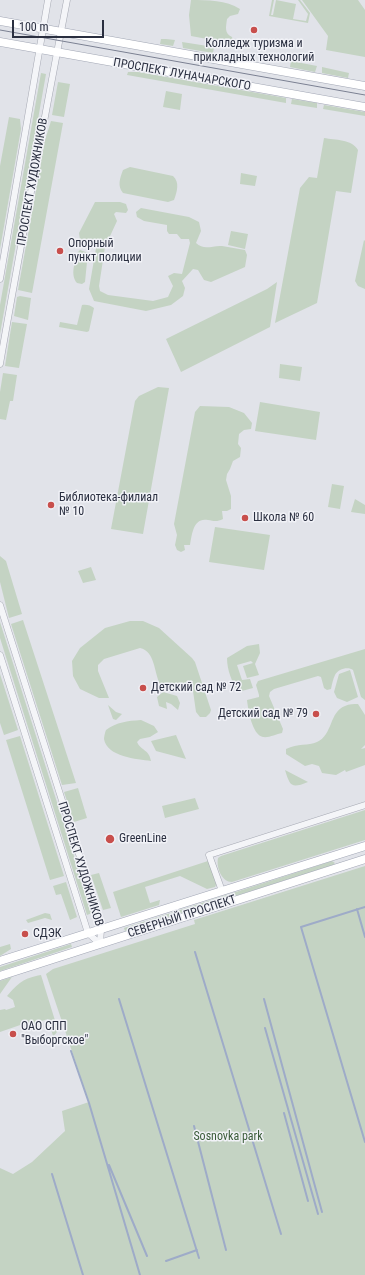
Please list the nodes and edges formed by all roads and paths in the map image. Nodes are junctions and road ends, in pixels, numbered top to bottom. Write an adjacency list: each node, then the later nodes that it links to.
1 (48, 0): 4 (street, ПРОСПЕКТ ХУДОЖНИКОВ)
2 (67, 0): 5 (street, ПРОСПЕКТ ХУДОЖНИКОВ)
3 (0, 21): 4 (main road, ПРОСПЕКТ ЛУНАЧАРСКОГО)
4 (43, 28): 5 (main road, ПРОСПЕКТ ЛУНАЧАРСКОГО); 7 (street, ПРОСПЕКТ ХУДОЖНИКОВ)
5 (61, 32): 8 (street, ПРОСПЕКТ ХУДОЖНИКОВ); 9 (main road, ПРОСПЕКТ ЛУНАЧАРСКОГО)
6 (0, 42): 7 (main road, ПРОСПЕКТ ЛУНАЧАРСКОГО)
7 (40, 49): 8 (main road, ПРОСПЕКТ ЛУНАЧАРСКОГО); 11 (street, ПРОСПЕКТ ХУДОЖНИКОВ)
8 (57, 52): 10 (main road, ПРОСПЕКТ ЛУНАЧАРСКОГО); 12 (street, ПРОСПЕКТ ХУДОЖНИКОВ)
9 (365, 86)
10 (365, 107)
11 (0, 278)
12 (0, 364)
13 (0, 605): 21 (street, ПРОСПЕКТ ХУДОЖНИКОВ)
14 (0, 655): 22 (street, ПРОСПЕКТ ХУДОЖНИКОВ)
15 (365, 805): 20 (street)
16 (365, 846): 17 (main road, СЕВЕРНЫЙ ПРОСПЕКТ)
17 (335, 856): 19 (main road); 20 (main road, СЕВЕРНЫЙ ПРОСПЕКТ)
18 (365, 859): 19 (main road, СЕВЕРНЫЙ ПРОСПЕКТ)
19 (338, 868): 23 (main road, СЕВЕРНЫЙ ПРОСПЕКТ)
20 (222, 891): 21 (main road, СЕВЕРНЫЙ ПРОСПЕКТ)
21 (101, 929): 22 (main road, СЕВЕРНЫЙ ПРОСПЕКТ); 23 (street, ПРОСПЕКТ ХУДОЖНИКОВ)
22 (88, 933): 23 (street, ПРОСПЕКТ ХУДОЖНИКОВ); 24 (main road, СЕВЕРНЫЙ ПРОСПЕКТ)
23 (100, 944): 25 (main road, СЕВЕРНЫЙ ПРОСПЕКТ)
24 (0, 961)
25 (0, 976)

